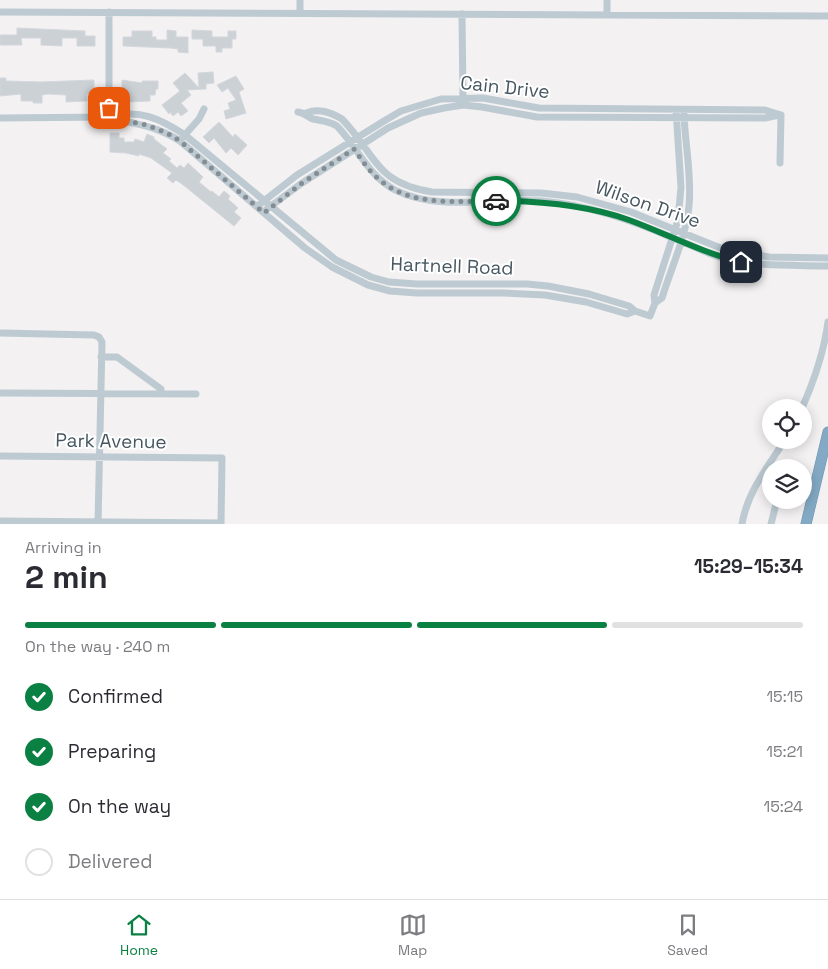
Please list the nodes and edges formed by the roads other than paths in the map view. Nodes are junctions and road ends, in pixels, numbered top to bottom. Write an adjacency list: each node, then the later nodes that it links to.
1 (300, 0): 5 (street)
2 (607, 0): 7 (street)
3 (0, 12): 4 (street)
4 (109, 12): 5 (street); 15 (street)
5 (300, 14): 6 (street)
6 (462, 14): 7 (street); 9 (street)
7 (607, 15): 8 (street)
8 (828, 16)
9 (463, 97): 10 (street); 12 (street, Cain Drive); 19 (street, Cain Drive)
10 (463, 105): 17 (street, Cain Drive); 22 (street, Cain Drive)
11 (204, 109): 18 (street)
12 (587, 109): 13 (street, Cain Drive); 17 (street)
13 (676, 114): 14 (street, Cain Drive); 17 (street, Cain Drive); 31 (street, Hartnell Road)
14 (684, 114): 24 (street, Cain Drive); 31 (street, Hartnell Road)
15 (109, 117): 16 (street, Hartnell Road); 18 (street, Hartnell Road); 20 (street, Hartnell Road)
16 (0, 118)
17 (587, 118)
18 (185, 135): 20 (street); 26 (street, Hartnell Road)
19 (357, 137): 21 (street, Cain Drive); 21 (street, Wilson Drive); 22 (street, Wilson Drive)
20 (180, 141): 29 (street, Hartnell Road)
21 (349, 142): 23 (street, Wilson Drive); 26 (street, Cain Drive)
22 (362, 144): 23 (street, Cain Drive); 25 (street, Wilson Drive)
23 (354, 149): 27 (street, Wilson Drive); 28 (street, Cain Drive)
24 (780, 163)
25 (498, 192): 27 (street); 31 (street, Wilson Drive)
26 (263, 201): 28 (street, Hartnell Road); 29 (street, Cain Drive)
27 (498, 201): 32 (street, Wilson Drive)
28 (270, 206): 30 (street, Cain Drive); 35 (street, Hartnell Road)
29 (257, 207): 30 (street, Hartnell Road)
30 (264, 213): 37 (street, Hartnell Road)
31 (680, 231): 32 (street, Hartnell Road); 33 (street, Wilson Drive)
32 (677, 239): 34 (street, Wilson Drive); 39 (street, Hartnell Road)
33 (828, 258)
34 (828, 266)
35 (417, 284): 36 (street, Hartnell Road); 37 (street)
36 (503, 284): 38 (street); 39 (street, Hartnell Road)
37 (417, 293): 38 (street, Hartnell Road)
38 (503, 293): 39 (street, Hartnell Road)
39 (635, 311)
40 (828, 322): 47 (street)
41 (0, 333): 42 (street)
42 (101, 357): 44 (street); 45 (street)
43 (0, 393): 44 (street)
44 (101, 394): 45 (street); 51 (street)
45 (161, 394): 46 (street)
46 (196, 394)
47 (806, 399)
48 (828, 432): 58 (highway)
49 (779, 449): 56 (street)
50 (0, 456): 51 (street, Park Avenue)
51 (100, 457): 54 (street); 55 (street, Park Avenue)
52 (775, 509): 57 (street)
53 (0, 521): 54 (street)
54 (98, 523): 55 (street)
55 (221, 524)
56 (742, 524)
57 (771, 524)
58 (806, 524)

